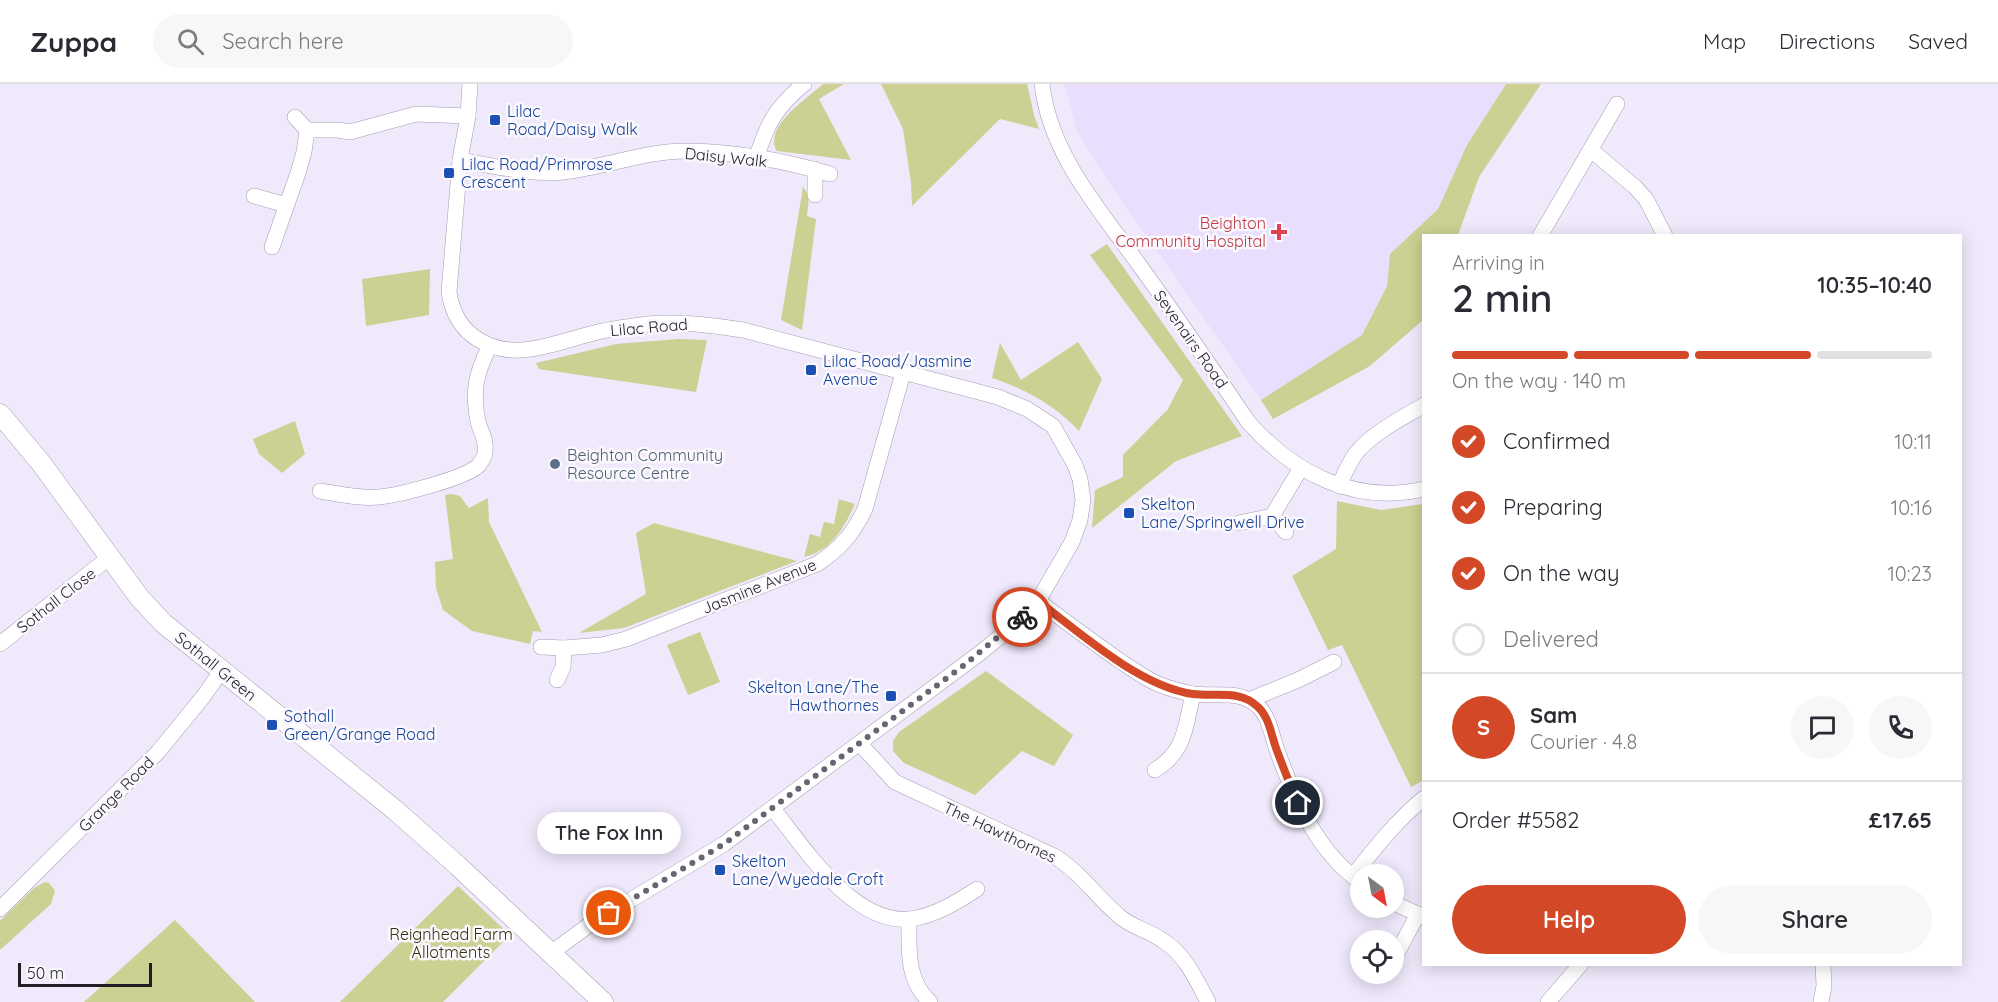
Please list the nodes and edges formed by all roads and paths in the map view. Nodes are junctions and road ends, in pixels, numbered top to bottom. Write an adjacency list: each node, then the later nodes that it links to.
1 (470, 84): 5 (street)
2 (804, 84): 9 (street)
3 (1042, 84): 21 (street, Sevenairs Road)
4 (1617, 104): 8 (street)
5 (468, 116): 7 (street); 10 (street)
6 (295, 117): 7 (street)
7 (307, 130): 13 (street)
8 (1591, 150): 14 (street); 15 (street)
9 (756, 159): 10 (street, Daisy Walk); 11 (street, Daisy Walk)
10 (460, 160): 17 (street)
11 (815, 195)
12 (254, 196): 13 (street)
13 (286, 205): 16 (street)
14 (1541, 234)
15 (1664, 234)
16 (272, 247)
17 (489, 347): 18 (street, Lilac Road); 24 (street)
18 (903, 373): 29 (street, Lilac Road); 32 (street, Jasmine Avenue)
19 (1422, 406): 22 (street)
20 (0, 414): 28 (street, Sothall Green)
21 (1301, 468): 22 (street, Sevenairs Road); 25 (street)
22 (1339, 486): 23 (street, Sevenairs Road)
23 (1422, 490)
24 (320, 491)
25 (1272, 516): 26 (street); 27 (street)
26 (1239, 523)
27 (1286, 532)
28 (111, 556): 30 (street, Sothall Close); 34 (street, Sothall Green)
29 (1038, 601): 36 (street); 38 (street)
30 (0, 644)
31 (541, 647): 32 (street, Jasmine Avenue)
32 (564, 648): 35 (street)
33 (1334, 662): 37 (street)
34 (222, 670): 46 (street, Grange Road); 50 (street, Sothall Green)
35 (558, 680)
36 (1193, 694): 37 (street); 39 (street)
37 (1249, 700): 43 (street)
38 (860, 744): 41 (street); 55 (street, The Hawthornes)
39 (1155, 770)
40 (1422, 800): 42 (street)
41 (772, 808): 48 (street); 50 (street)
42 (1368, 864)
43 (1350, 873)
44 (977, 889): 48 (street)
45 (1404, 908): 47 (street)
46 (0, 909)
47 (1421, 916): 49 (street)
48 (909, 919): 54 (street)
49 (1404, 943)
50 (552, 953): 53 (street, Sothall Green)
51 (1579, 966): 56 (street)
52 (1823, 966): 57 (street)
53 (603, 1002)
54 (930, 1002)
55 (1208, 1002)
56 (1548, 1002)
57 (1821, 1002)

